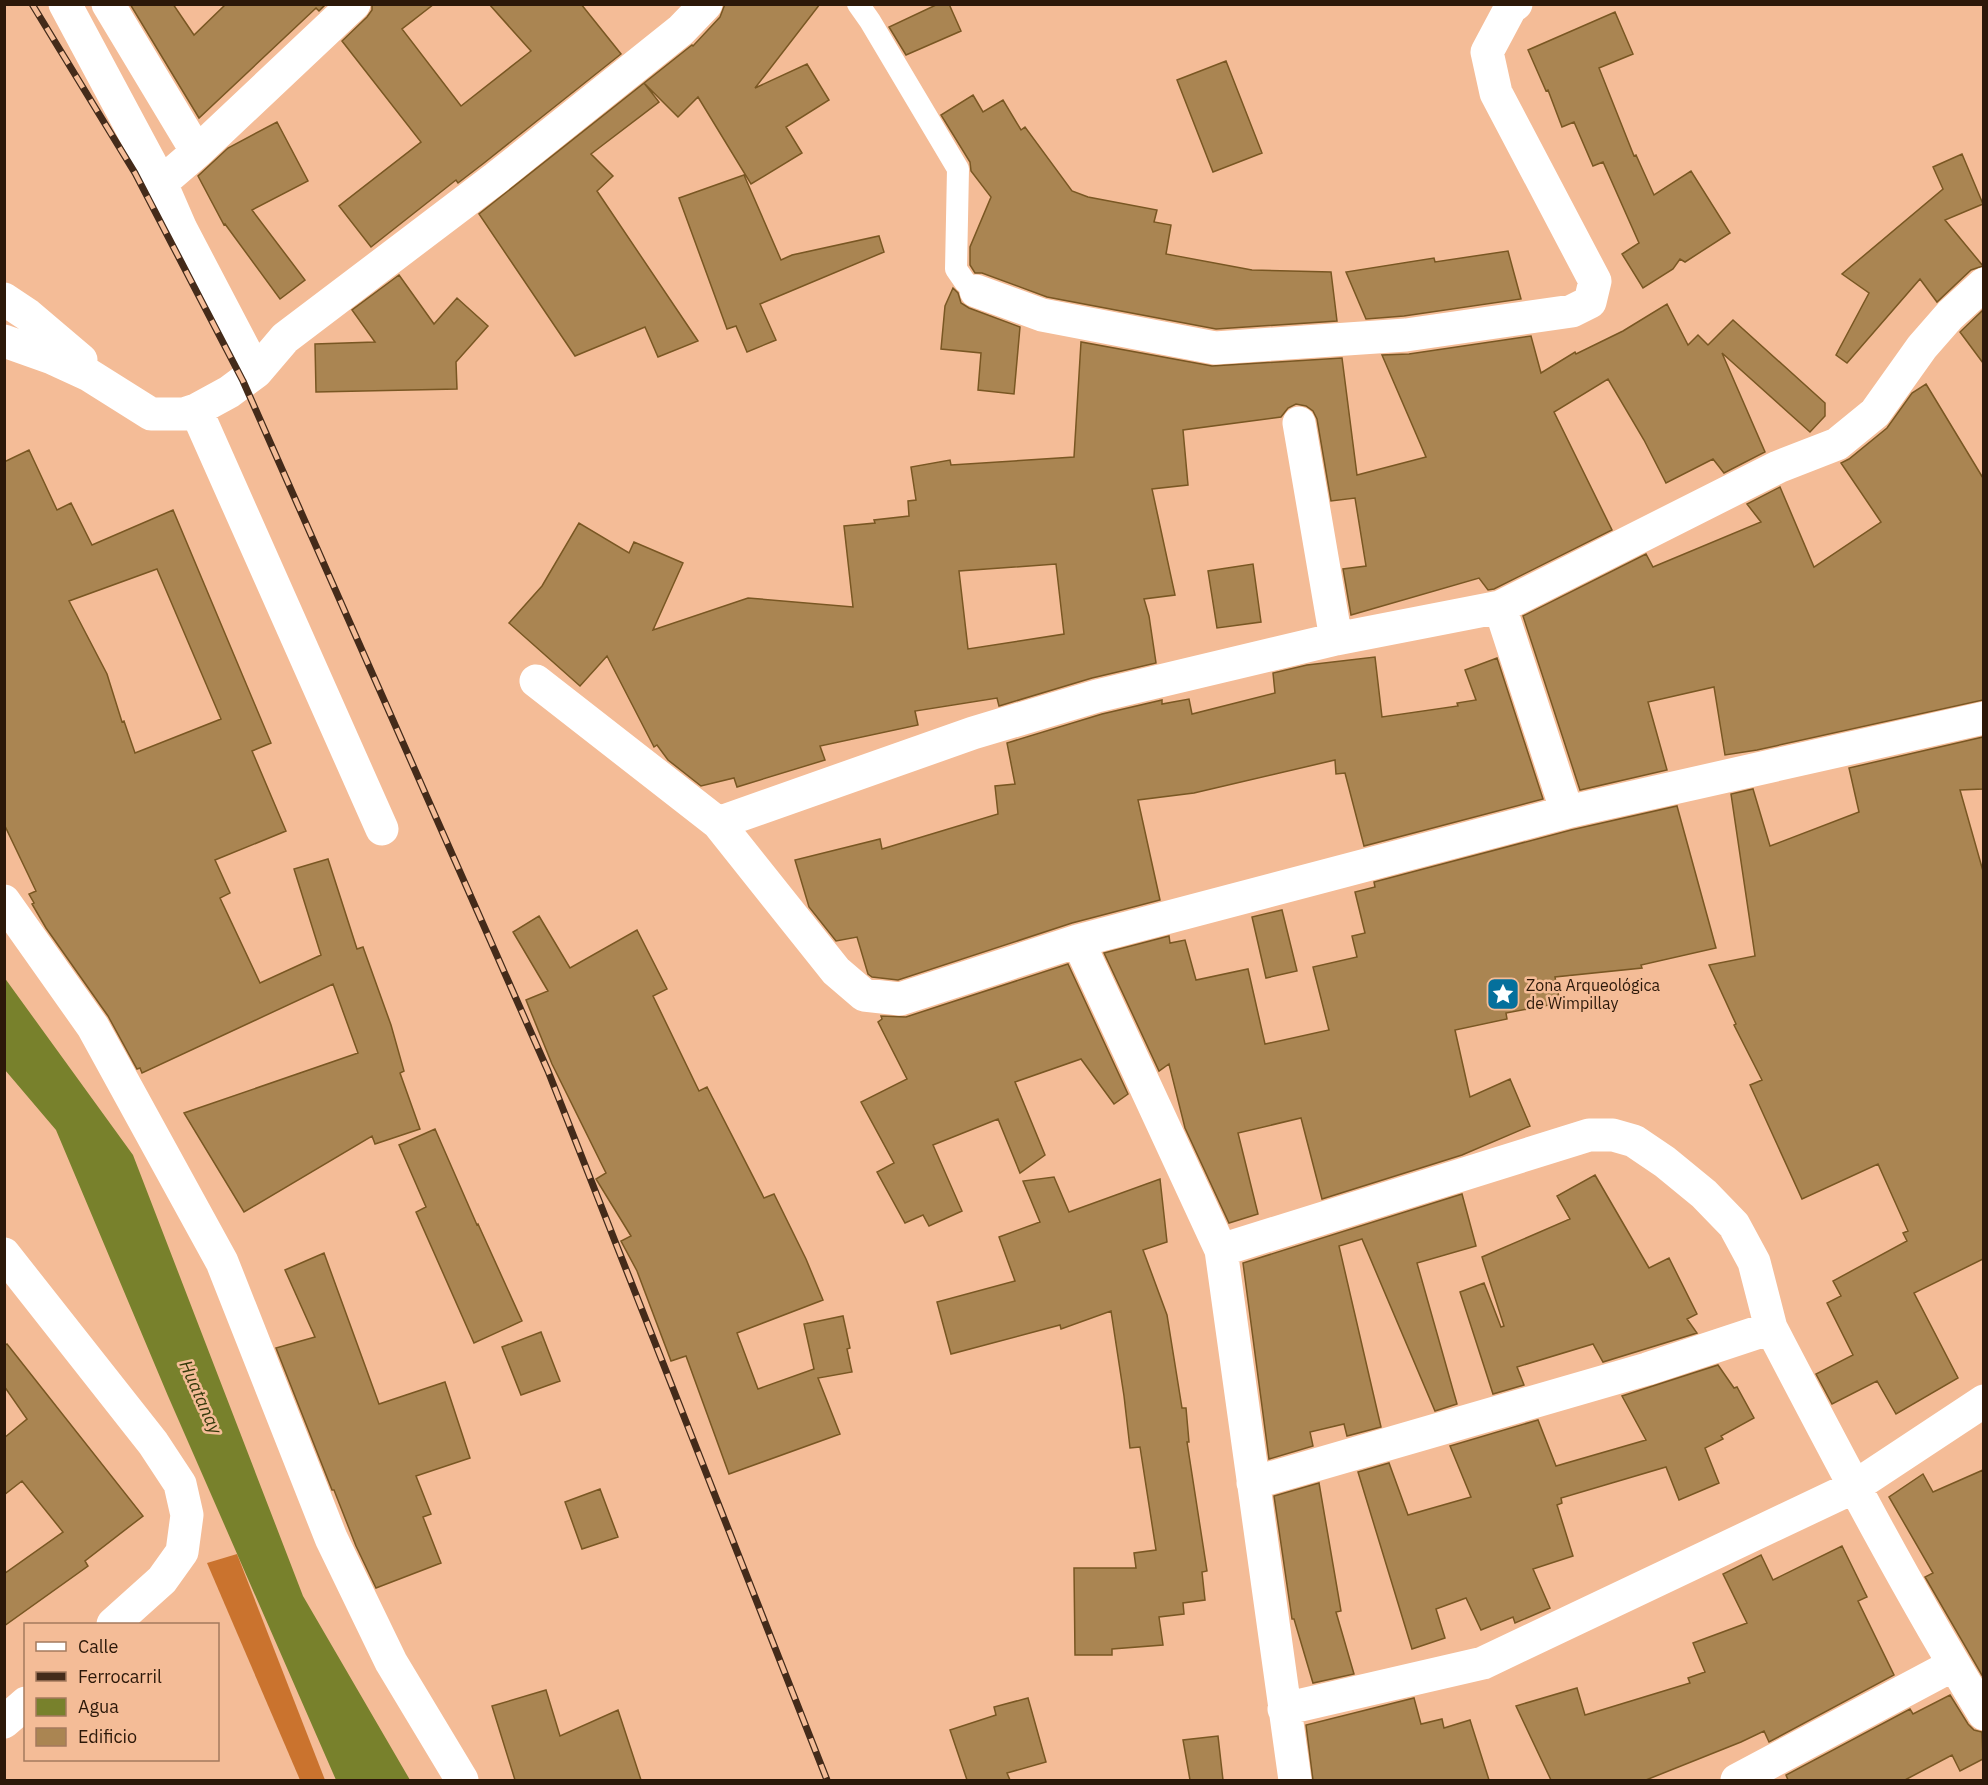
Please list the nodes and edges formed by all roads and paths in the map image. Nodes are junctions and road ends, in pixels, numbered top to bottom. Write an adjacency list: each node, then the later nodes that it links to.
1 (65, 4): 8 (street)
2 (108, 4): 7 (street)
3 (354, 4): 7 (street)
4 (706, 4): 13 (street)
5 (858, 4): 10 (lane)
6 (1516, 4): 10 (street)
7 (197, 152): 8 (street)
8 (161, 183): 13 (street)
9 (1983, 284): 17 (street)
10 (976, 291)
11 (4, 299): 15 (street)
12 (4, 341): 15 (street)
13 (255, 372): 14 (street)
14 (196, 410): 15 (street); 23 (street)
15 (151, 414)
16 (1299, 423): 18 (street)
17 (1500, 608): 18 (street); 21 (street)
18 (1336, 639): 22 (street)
19 (536, 681): 22 (street)
20 (1983, 718): 21 (street)
21 (1568, 812): 25 (street)
22 (718, 823): 25 (street)
23 (382, 829)
24 (4, 901): 38 (street)
25 (1078, 941): 26 (street)
26 (1221, 1250): 28 (street); 30 (street)
27 (4, 1254): 32 (street)
28 (1771, 1328): 30 (street); 31 (street)
29 (1983, 1401): 31 (street)
30 (1253, 1483): 35 (street)
31 (1854, 1487): 33 (street); 35 (street)
32 (114, 1623)
33 (1953, 1665): 36 (street); 40 (street)
34 (24, 1705): 37 (street)
35 (1284, 1709): 39 (street)
36 (1983, 1714)
37 (4, 1722)
38 (462, 1780)
39 (1295, 1780)
40 (1737, 1780)

